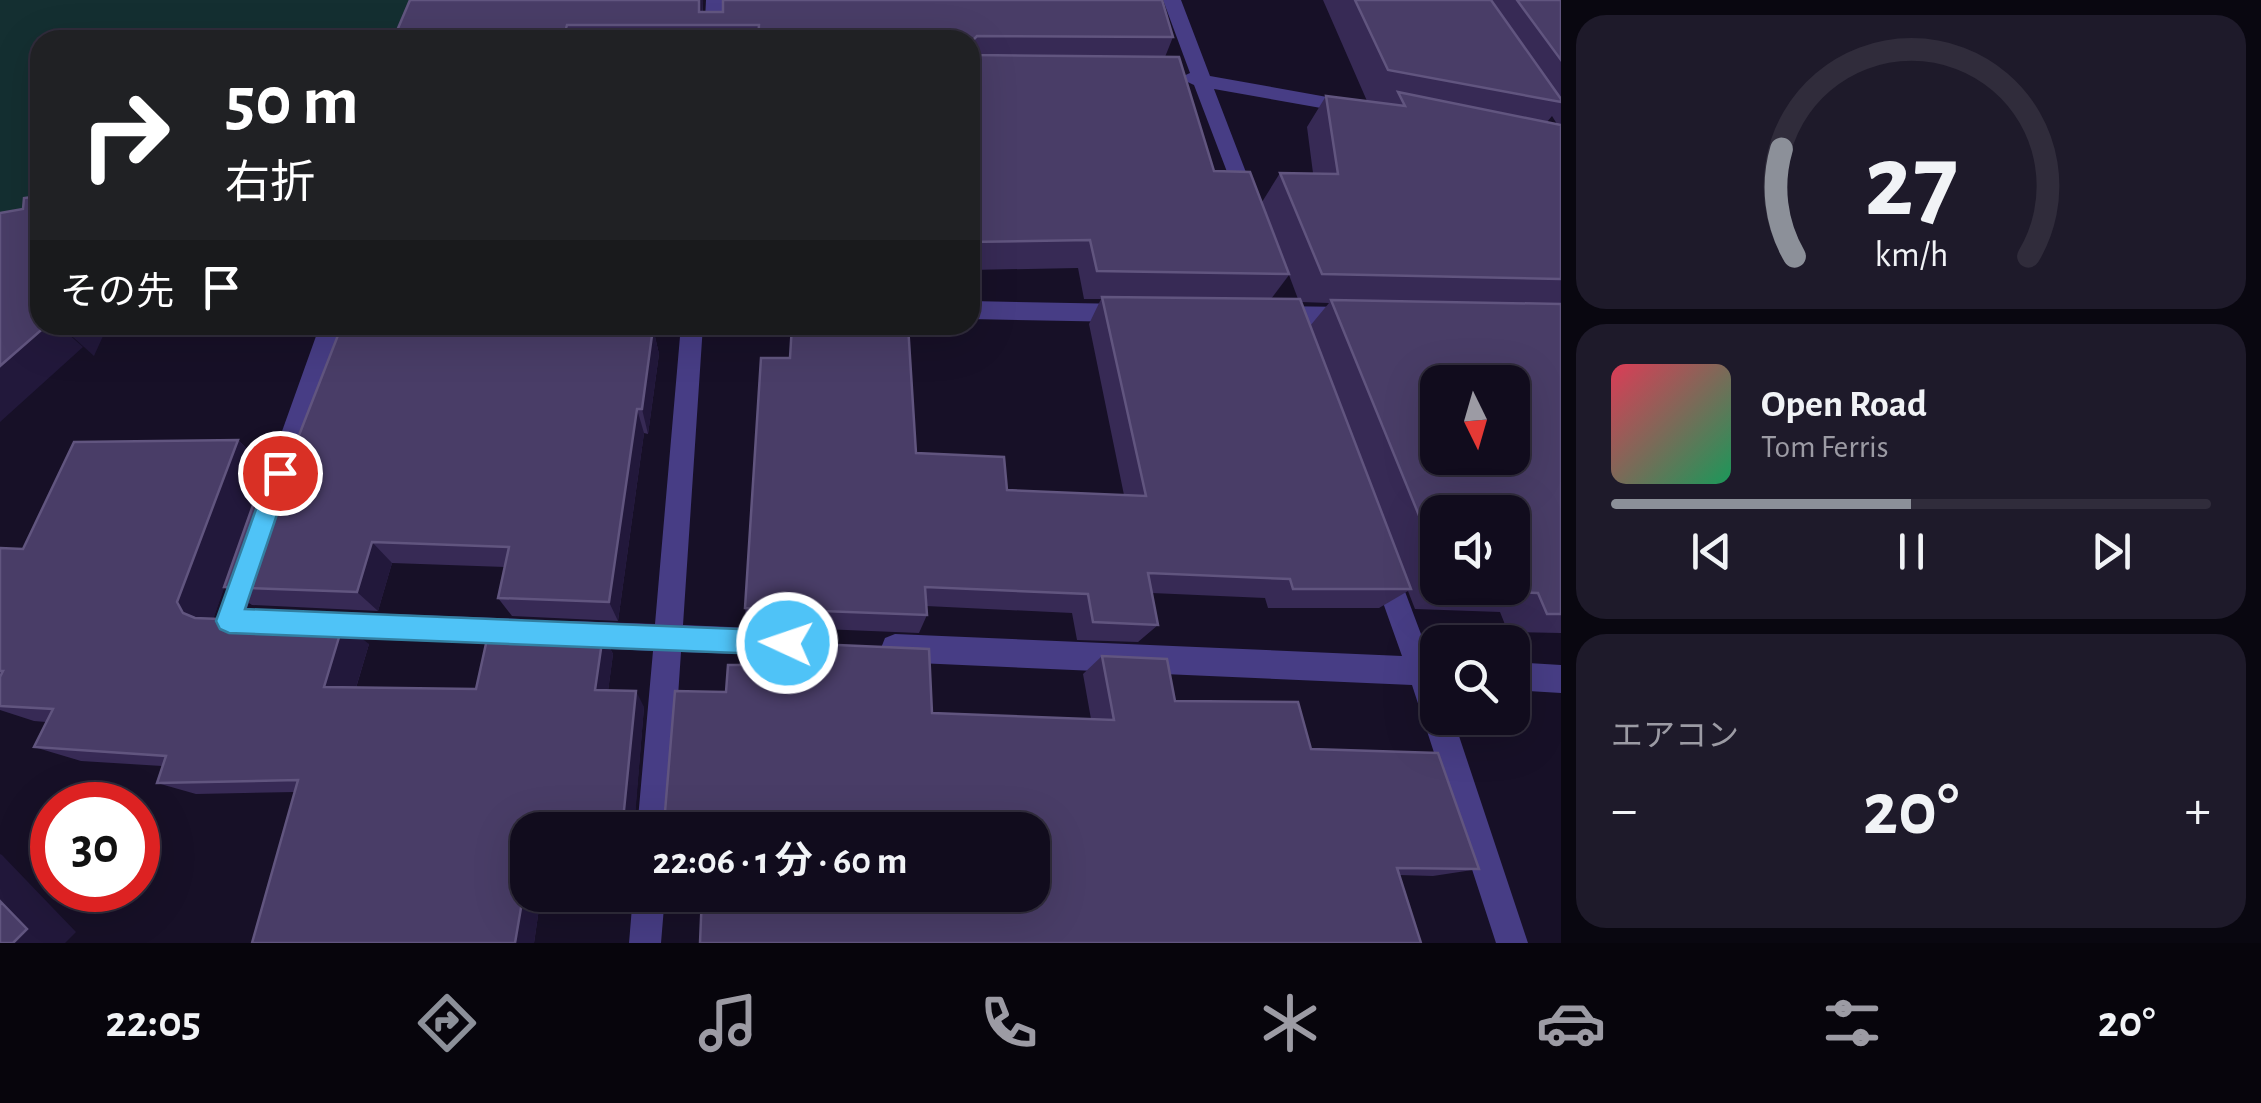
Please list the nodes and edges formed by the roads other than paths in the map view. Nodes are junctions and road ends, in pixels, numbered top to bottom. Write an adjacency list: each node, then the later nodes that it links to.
1 (716, 0): 3 (street)
2 (1172, 0): 5 (street)
3 (714, 30)
4 (1162, 78): 5 (street)
5 (1201, 78): 6 (street); 7 (street)
6 (1371, 112)
7 (1255, 224)
8 (980, 310): 9 (street)
9 (1150, 313)
10 (1249, 314): 11 (street)
11 (1367, 316)
12 (328, 335): 14 (street)
13 (691, 335): 17 (street)
14 (274, 492)
15 (254, 547): 17 (street)
16 (1376, 547): 20 (street)
17 (668, 638): 18 (street); 25 (street)
18 (807, 644)
19 (866, 646): 21 (street)
20 (1420, 649)
21 (1420, 672)
22 (1530, 677): 23 (street)
23 (1561, 679)
24 (1444, 735): 28 (street)
25 (655, 812)
26 (647, 912): 27 (street)
27 (645, 943)
28 (1512, 943)

